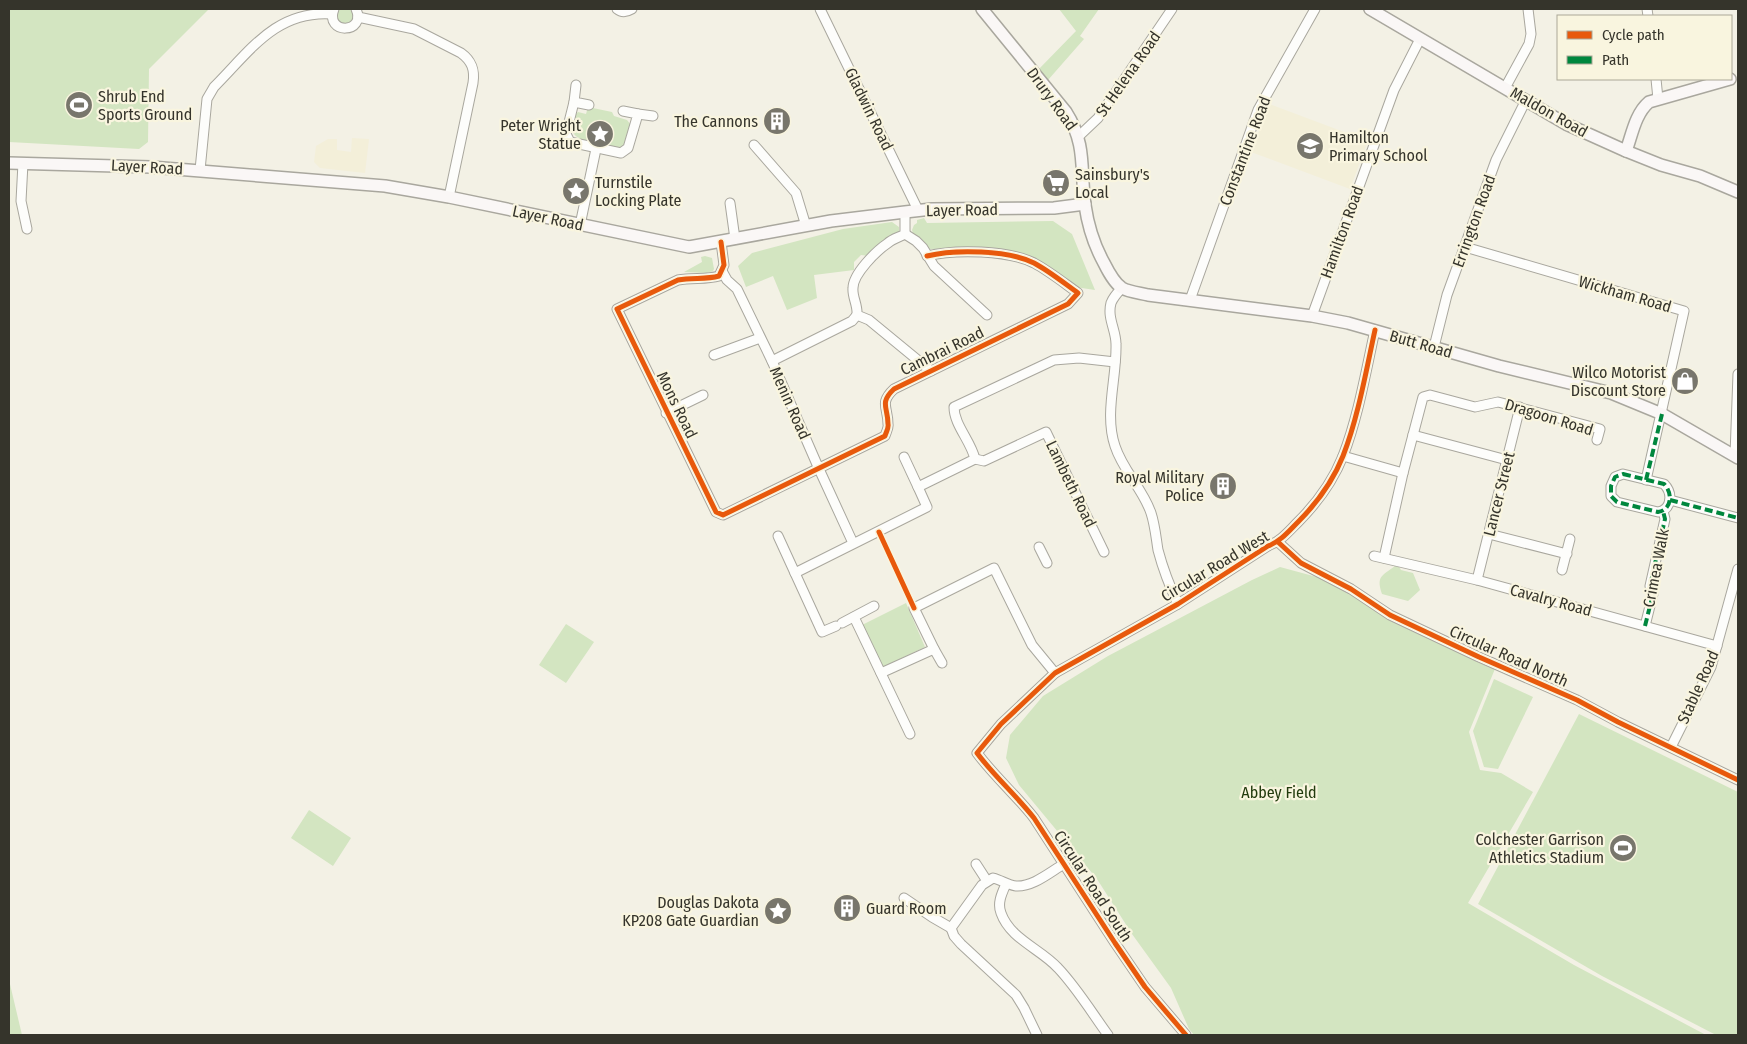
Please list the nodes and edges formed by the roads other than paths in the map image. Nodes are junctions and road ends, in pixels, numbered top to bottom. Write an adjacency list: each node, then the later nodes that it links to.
1 (617, 9): 2 (street)
2 (632, 9)
3 (820, 9): 34 (street, Gladwin Road)
4 (982, 9): 23 (main road, Drury Road)
5 (1172, 9): 23 (street, St Helena Road)
6 (1315, 9): 46 (street, Constantine Road)
7 (1370, 9): 11 (main road, Maldon Road)
8 (1528, 9): 15 (street)
9 (333, 11): 10 (street); 29 (street)
10 (357, 13): 31 (street)
11 (1420, 40): 15 (main road, Maldon Road); 49 (street, Hamilton Road)
12 (1656, 80): 16 (street)
13 (1726, 80): 16 (main road)
14 (576, 86): 18 (street)
15 (1505, 88): 17 (main road, Maldon Road)
16 (1658, 99): 26 (main road)
17 (1526, 100): 26 (main road, Maldon Road); 42 (street, Errington Road)
18 (574, 102): 19 (street); 25 (street)
19 (589, 105)
20 (623, 111): 21 (street)
21 (638, 114): 22 (street); 25 (street)
22 (654, 116)
23 (1078, 136): 33 (main road, Drury Road)
24 (754, 145): 37 (street)
25 (596, 149): 36 (street)
26 (1626, 152): 30 (main road, Maldon Road)
27 (9, 163): 28 (main road, Layer Road)
28 (23, 163): 29 (main road, Layer Road); 38 (street)
29 (200, 170): 31 (main road, Layer Road)
30 (1738, 192)
31 (449, 197): 36 (main road, Layer Road)
32 (730, 203): 40 (street)
33 (1085, 204): 34 (main road, Layer Road); 45 (main road)
34 (918, 210): 35 (main road, Layer Road)
35 (905, 212): 37 (main road, Layer Road); 39 (street)
36 (580, 225): 41 (main road, Layer Road)
37 (806, 226): 40 (main road, Layer Road)
38 (28, 229)
39 (905, 234): 43 (street); 47 (street)
40 (735, 239): 41 (main road, Layer Road)
41 (720, 242): 44 (street)
42 (1465, 247): 52 (street, Errington Road); 61 (street, Wickham Road)
43 (928, 256): 48 (street); 56 (street, Cambrai Road)
44 (722, 271): 51 (street, Menin Road); 60 (street, Mons Road)
45 (1122, 288): 46 (main road, Butt Road); 55 (street)
46 (1190, 300): 49 (main road, Butt Road)
47 (857, 314): 54 (street); 56 (street)
48 (987, 315)
49 (1312, 316): 50 (main road, Butt Road)
50 (1375, 330): 52 (main road, Butt Road); 64 (street, Circular Road West)
51 (760, 338): 53 (street); 54 (street, Menin Road)
52 (1434, 347): 61 (main road, Butt Road)
53 (714, 355)
54 (772, 361): 69 (street, Menin Road)
55 (1115, 362): 67 (street); 92 (street)
56 (931, 371): 69 (street, Cambrai Road)
57 (1738, 374): 65 (street)
58 (703, 395): 60 (street, Mons Road)
59 (1520, 407): 62 (street, Dragoon Road); 63 (street, Dragoon Road); 68 (street, Lancer Street)
60 (666, 413): 75 (street, Mons Road)
61 (1662, 414): 65 (main road, Butt Road); 71 (street)
62 (1413, 435): 68 (street); 70 (street, Dragoon Road)
63 (1597, 440)
64 (1342, 456): 70 (street); 80 (street, Circular Road West)
65 (1737, 456)
66 (904, 457): 72 (street)
67 (975, 459): 72 (street); 83 (street, Lambeth Road)
68 (1507, 460): 77 (street, Lancer Street)
69 (819, 469): 75 (street, Cambrai Road); 81 (street, Menin Road)
70 (1403, 473): 86 (street)
71 (1646, 480): 73 (street); 74 (street)
72 (918, 486): 81 (street)
73 (1670, 500): 74 (street); 76 (street)
74 (1663, 511): 95 (street, Crimea Walk)
75 (716, 512)
76 (1738, 516)
77 (1489, 534): 84 (street); 91 (street, Lancer Street)
78 (778, 536): 90 (street)
79 (1570, 539): 84 (street)
80 (1278, 542): 92 (street, Circular Road West); 102 (street, Circular Road North)
81 (853, 544): 90 (street)
82 (1039, 546): 87 (street)
83 (1104, 552)
84 (1567, 554): 89 (street)
85 (1374, 556): 86 (street, Cavalry Road)
86 (1384, 558): 91 (street, Cavalry Road)
87 (1047, 562)
88 (1738, 568): 96 (street, Stable Road)
89 (1562, 570)
90 (795, 573): 94 (street)
91 (1477, 580): 95 (street, Cavalry Road)
92 (1178, 604): 100 (street, Circular Road West)
93 (874, 606): 94 (street)
94 (854, 617): 99 (street)
95 (1645, 626): 96 (street, Cavalry Road)
96 (1717, 646): 102 (street, Stable Road)
97 (934, 649): 98 (street); 99 (street); 100 (street)
98 (942, 663)
99 (881, 673): 101 (street)
100 (1055, 673): 103 (street, Circular Road West)
101 (910, 734)
102 (1671, 747): 104 (street, Circular Road North)
103 (976, 754): 106 (street, Circular Road South)
104 (1738, 780)
105 (976, 864): 107 (street)
106 (1064, 864): 108 (street); 113 (street, Circular Road South)
107 (987, 881): 108 (street); 110 (street)
108 (1006, 884): 112 (street)
109 (904, 898): 110 (street)
110 (951, 928): 111 (street)
111 (1037, 1035)
112 (1108, 1035)
113 (1186, 1035)

